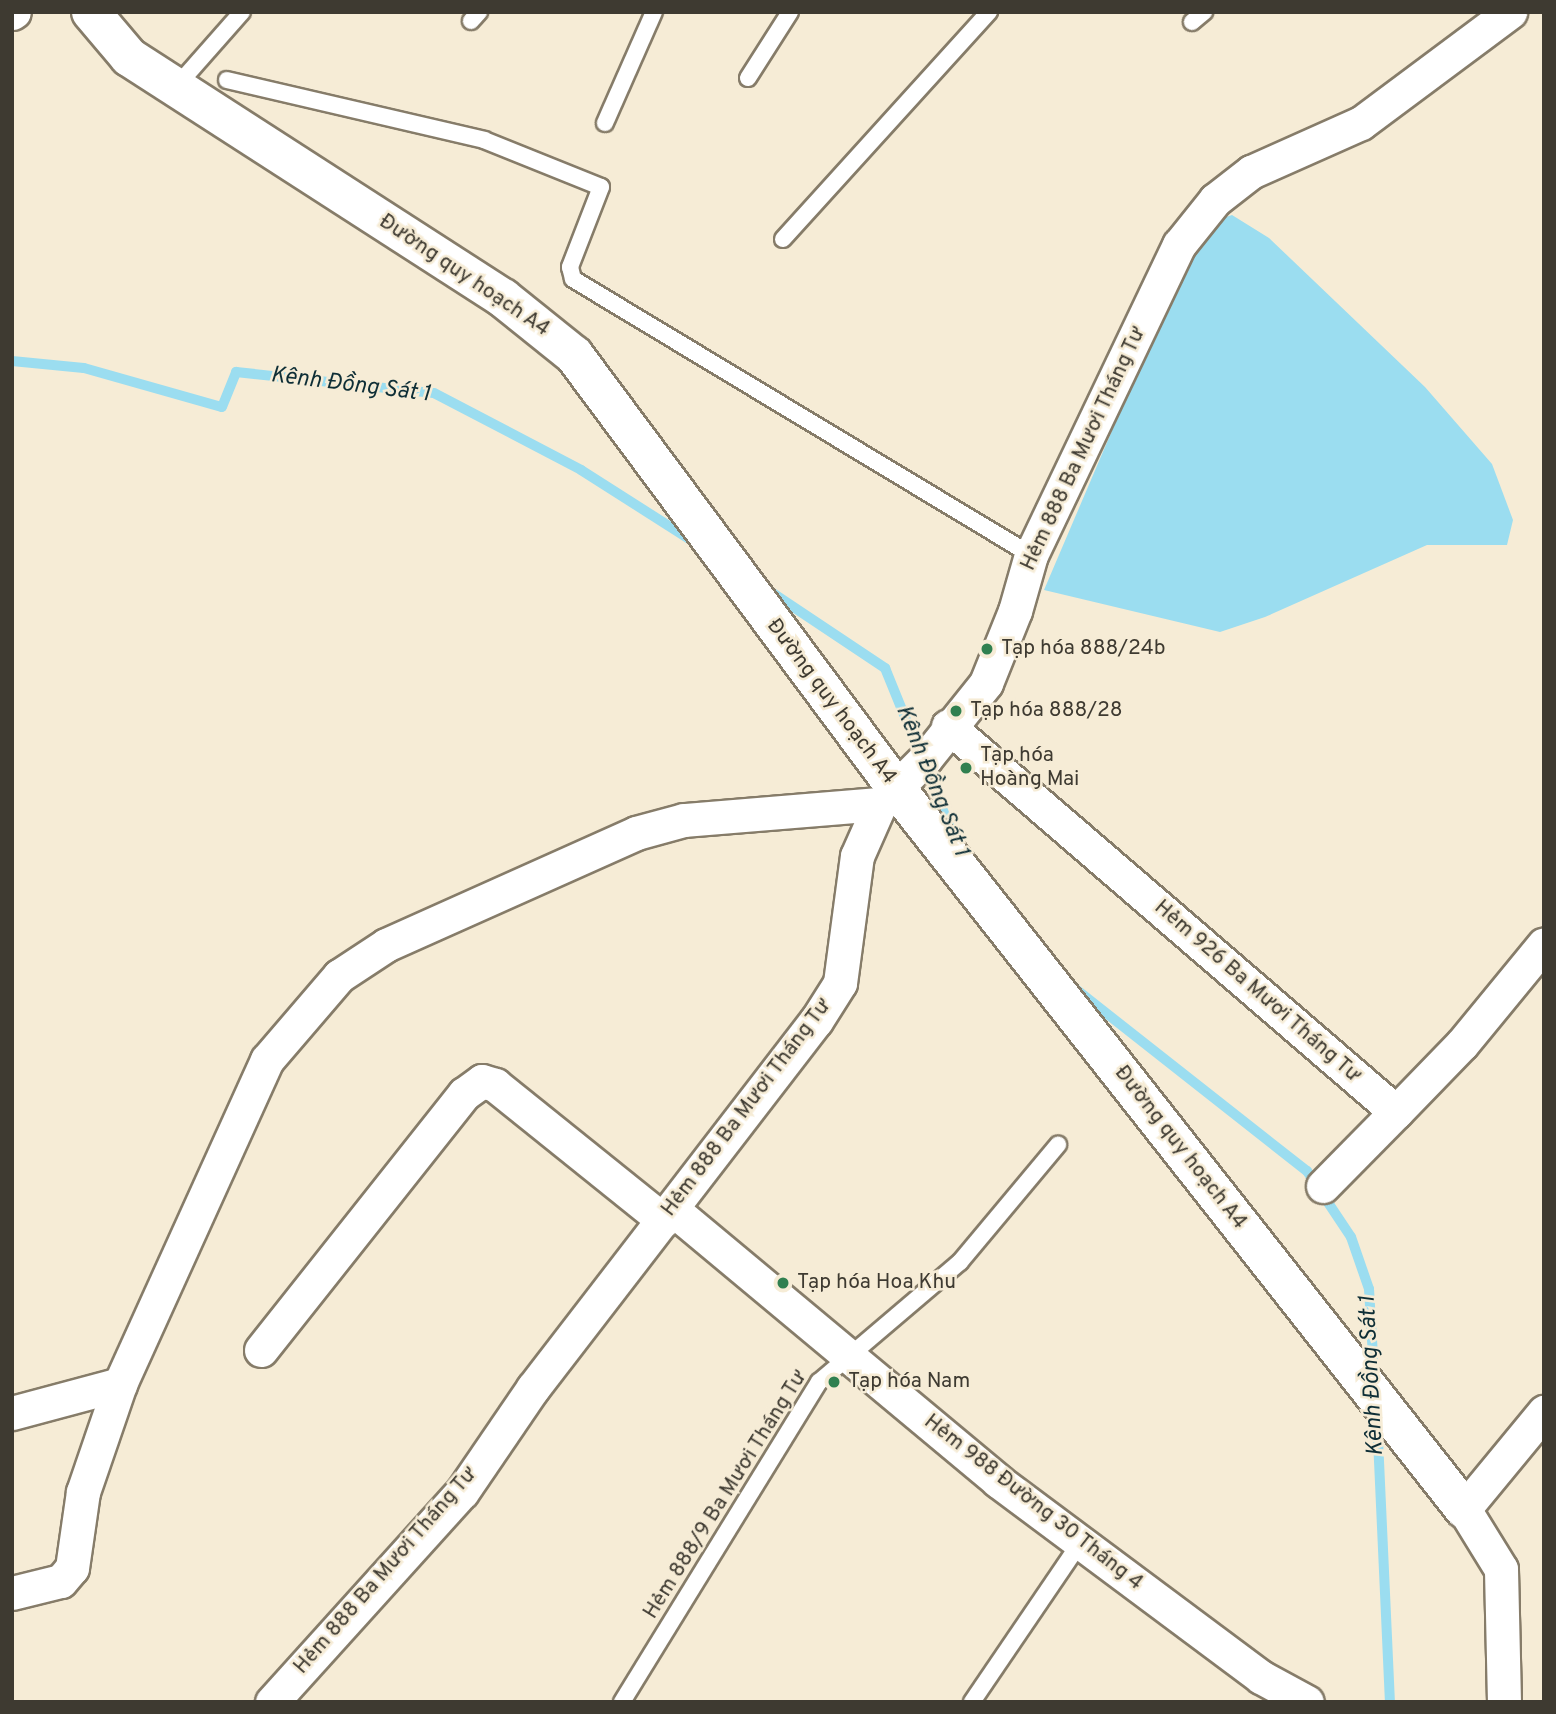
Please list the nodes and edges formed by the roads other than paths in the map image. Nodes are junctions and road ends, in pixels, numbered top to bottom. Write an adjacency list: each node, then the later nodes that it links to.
1 (91, 12): 9 (street, Đường quy hoạch A4)
2 (242, 12): 9 (lane)
3 (654, 12): 10 (lane)
4 (790, 12): 7 (lane)
5 (989, 12): 11 (lane)
6 (1510, 12): 12 (street, Hẻm 888 Ba Mươi Tháng Tư)
7 (748, 78)
8 (227, 80): 12 (lane)
9 (174, 88): 14 (street, Đường quy hoạch A4)
10 (605, 123)
11 (783, 239)
12 (1031, 555): 13 (street, Hẻm 888 Ba Mươi Tháng Tư)
13 (948, 726): 14 (street, Hẻm 888 Ba Mươi Tháng Tư); 16 (street, Hẻm 926 Ba Mươi Tháng Tư)
14 (888, 796): 19 (street, Hẻm 888 Ba Mươi Tháng Tư); 22 (street); 25 (street, Đường quy hoạch A4)
15 (1544, 944): 16 (street)
16 (1396, 1112): 18 (street)
17 (1058, 1145): 21 (lane, Hẻm 888/9 Ba Mươi Tháng Tư)
18 (1323, 1186)
19 (668, 1215): 20 (street, Hẻm 988 Đường 30 Tháng 4); 21 (street, Hẻm 988 Đường 30 Tháng 4); 28 (street, Hẻm 888 Ba Mươi Tháng Tư)
20 (261, 1350)
21 (846, 1356): 26 (street, Hẻm 988 Đường 30 Tháng 4); 29 (lane, Hẻm 888/9 Ba Mươi Tháng Tư)
22 (120, 1384): 24 (street); 27 (street)
23 (1544, 1412): 25 (street)
24 (12, 1413)
25 (1464, 1509): 32 (street)
26 (1080, 1543): 30 (lane); 31 (street, Hẻm 988 Đường 30 Tháng 4)
27 (12, 1593)
28 (272, 1702)
29 (622, 1702)
30 (972, 1702)
31 (1307, 1702)
32 (1504, 1702)

